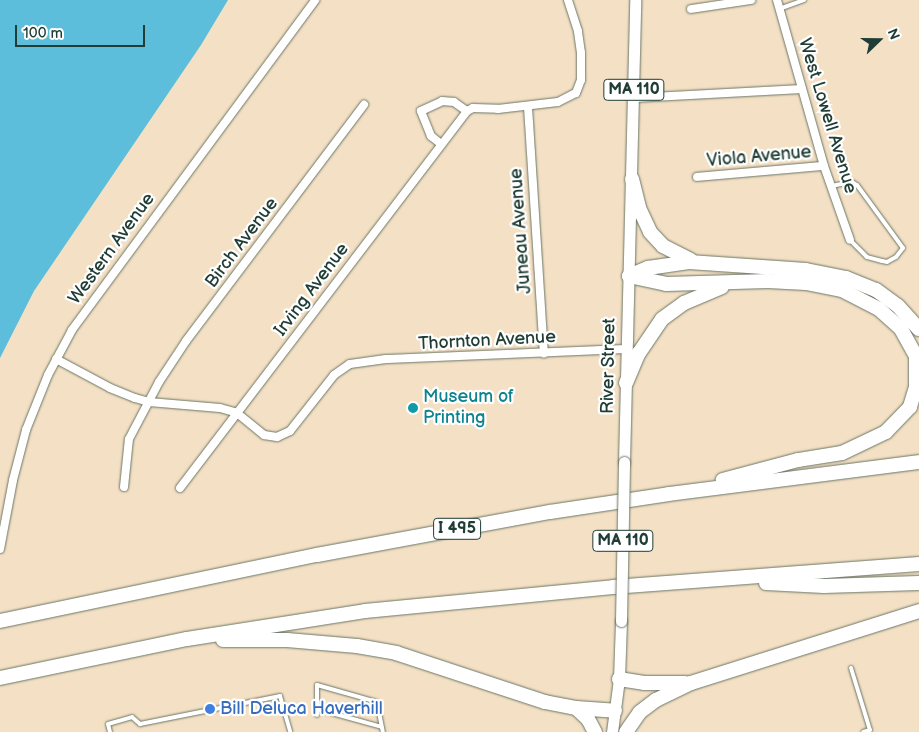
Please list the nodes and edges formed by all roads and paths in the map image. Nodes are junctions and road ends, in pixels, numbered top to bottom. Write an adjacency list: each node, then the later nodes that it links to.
1 (315, 0): 26 (street, Western Avenue)
2 (568, 0): 12 (street)
3 (635, 0): 10 (main road, River Street / MA 110)
4 (752, 0): 7 (street)
5 (776, 0): 8 (street, West Lowell Avenue)
6 (804, 0): 8 (lane)
7 (691, 9)
8 (780, 9): 9 (street, West Lowell Avenue)
9 (802, 89): 10 (street); 15 (street, West Lowell Avenue)
10 (634, 98): 17 (main road, River Street / MA 110)
11 (364, 105): 28 (street, Birch Avenue)
12 (528, 107): 13 (street); 25 (street, Juneau Avenue)
13 (467, 111): 14 (street, Irving Avenue); 14 (street)
14 (442, 144): 29 (street, Irving Avenue)
15 (824, 166): 16 (street, Viola Avenue); 18 (street, West Lowell Avenue)
16 (697, 177)
17 (632, 179): 20 (highway); 21 (main road, River Street / MA 110)
18 (831, 186): 19 (street, West Lowell Avenue); 19 (lane)
19 (850, 240)
20 (699, 263): 21 (highway); 23 (highway)
21 (629, 276): 22 (highway); 24 (main road, River Street / MA 110)
22 (736, 283): 27 (highway); 33 (highway)
23 (919, 329)
24 (627, 349): 25 (street, Thornton Avenue); 27 (main road, River Street / MA 110)
25 (544, 353): 29 (street, Thornton Avenue)
26 (56, 359): 28 (street); 34 (street, Western Avenue)
27 (626, 382): 43 (main road, River Street / MA 110, bridge)
28 (149, 402): 29 (street); 31 (street, Birch Avenue)
29 (238, 413): 32 (street, Irving Avenue)
30 (919, 462): 33 (highway, I 495)
31 (124, 487)
32 (180, 488)
33 (669, 494): 39 (highway, I 495)
34 (0, 549)
35 (919, 564): 36 (highway)
36 (715, 580): 37 (highway); 40 (highway)
37 (919, 583)
38 (919, 611): 44 (highway)
39 (0, 621)
40 (187, 639): 42 (highway); 45 (highway)
41 (851, 668): 55 (lane)
42 (2, 678)
43 (619, 679): 44 (highway); 47 (main road, River Street / MA 110)
44 (691, 683): 54 (highway)
45 (576, 708): 47 (highway); 52 (highway)
46 (317, 709): 48 (lane); 49 (lane); 49 (lane)
47 (615, 711): 53 (main road, River Street / MA 110)
48 (317, 715)
49 (382, 730)
50 (110, 732): 51 (lane)
51 (290, 732)
52 (595, 732)
53 (612, 732)
54 (626, 732)
55 (863, 732)

